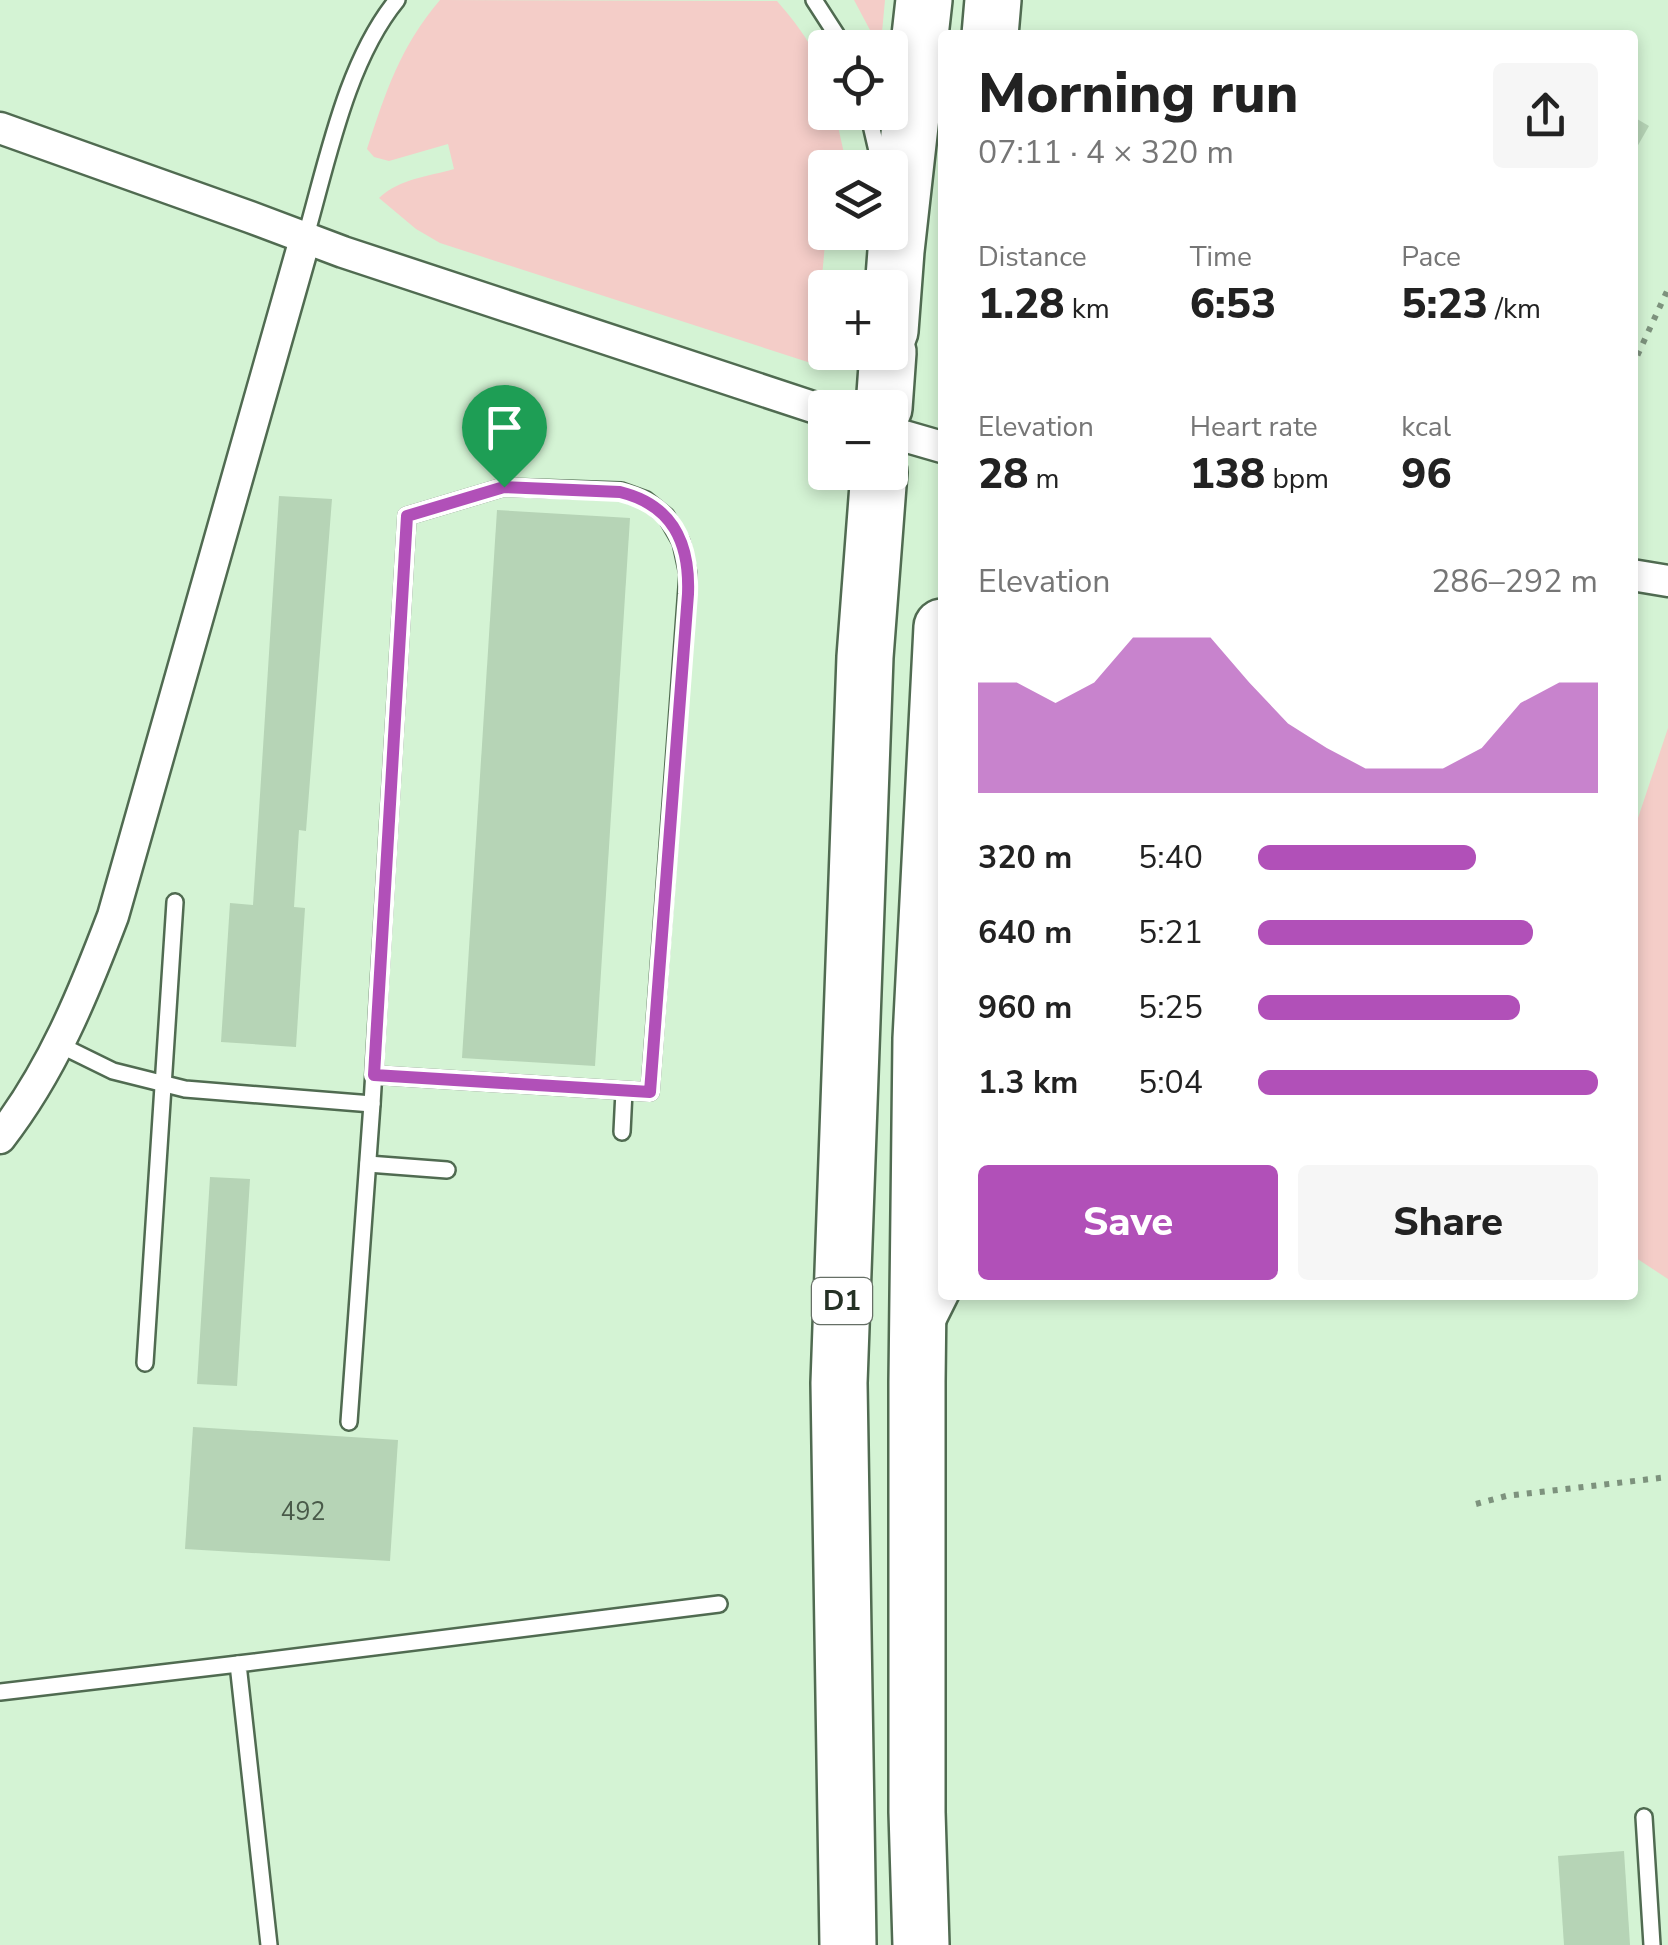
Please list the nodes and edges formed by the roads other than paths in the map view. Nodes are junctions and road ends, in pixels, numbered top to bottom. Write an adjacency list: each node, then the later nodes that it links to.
1 (396, 0): 9 (lane)
2 (814, 0): 5 (lane)
3 (924, 0): 8 (highway)
4 (993, 0): 6 (highway)
5 (833, 30)
6 (990, 30)
7 (0, 128): 9 (street)
8 (904, 150)
9 (305, 239): 10 (street); 18 (street)
10 (808, 405)
11 (908, 437): 12 (street)
12 (938, 446)
13 (878, 490): 36 (highway, D1)
14 (1638, 575): 15 (street)
15 (1668, 580)
16 (938, 705): 29 (highway)
17 (175, 902): 20 (lane)
18 (60, 1045): 20 (lane); 24 (street)
19 (374, 1075): 21 (lane); 21 (lane); 22 (lane)
20 (162, 1084): 22 (lane); 28 (lane)
21 (624, 1091): 23 (lane)
22 (372, 1104): 25 (lane)
23 (622, 1132)
24 (0, 1138)
25 (368, 1164): 26 (lane); 30 (lane)
26 (447, 1170)
27 (948, 1300): 29 (lane)
28 (145, 1363)
29 (917, 1382): 37 (highway)
30 (350, 1422)
31 (719, 1604): 32 (lane)
32 (238, 1664): 33 (lane); 35 (lane)
33 (0, 1692)
34 (1644, 1817): 38 (lane)
35 (268, 1945)
36 (848, 1945)
37 (921, 1945)
38 (1652, 1945)

